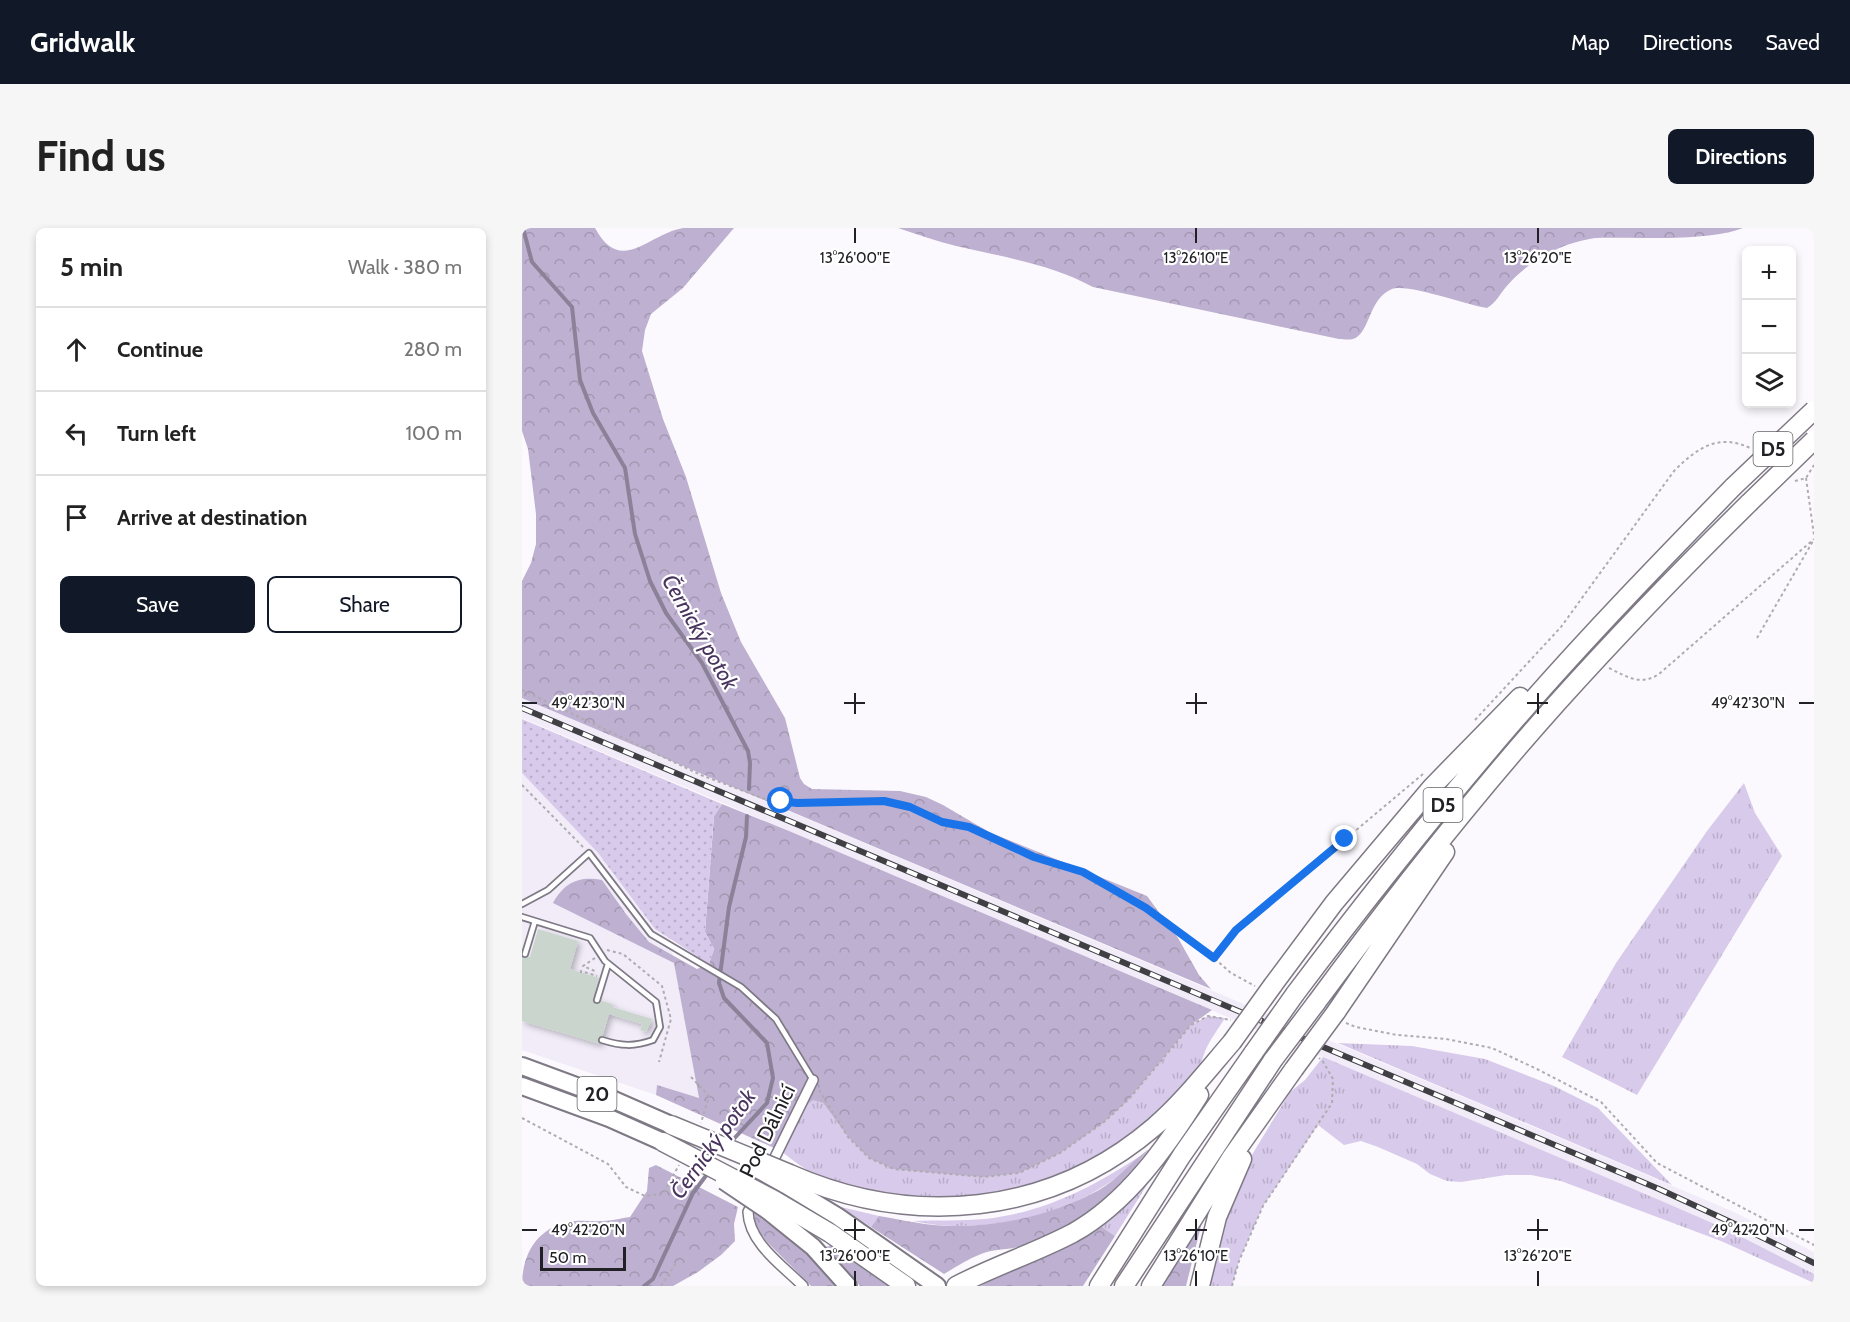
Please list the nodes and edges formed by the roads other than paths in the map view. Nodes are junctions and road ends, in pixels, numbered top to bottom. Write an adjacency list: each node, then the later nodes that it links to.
1 (1814, 410): 3 (highway, D5, bridge)
2 (1814, 440): 5 (highway, D5, bridge)
3 (1622, 601): 4 (highway, D5); 14 (highway, bridge)
4 (1602, 624): 5 (lane); 27 (highway, D5, bridge)
5 (1617, 638): 6 (highway, D5)
6 (1497, 774): 16 (highway, bridge); 28 (highway, D5, bridge)
7 (522, 904): 17 (lane, Pod Dálnicí)
8 (522, 917): 9 (lane)
9 (535, 921): 10 (lane); 11 (lane)
10 (525, 954)
11 (608, 964): 12 (lane); 13 (lane)
12 (597, 1000)
13 (602, 1040)
14 (1232, 1042): 21 (highway); 26 (highway)
15 (522, 1066): 19 (highway, 20)
16 (1294, 1069): 29 (highway); 30 (highway)
17 (813, 1080): 22 (street, Pod Dálnicí)
18 (522, 1086): 20 (highway, 20)
19 (670, 1125): 21 (highway, bridge)
20 (663, 1142): 21 (highway, bridge)
21 (779, 1192): 23 (highway); 24 (highway); 25 (highway)
22 (803, 1286)
23 (848, 1286)
24 (906, 1286)
25 (937, 1286)
26 (956, 1286)
27 (1099, 1286)
28 (1124, 1286)
29 (1150, 1286)
30 (1200, 1286)

